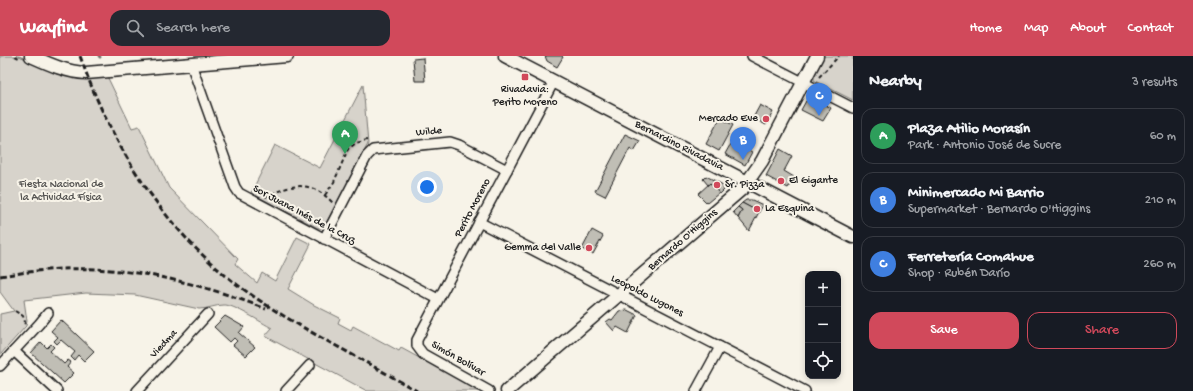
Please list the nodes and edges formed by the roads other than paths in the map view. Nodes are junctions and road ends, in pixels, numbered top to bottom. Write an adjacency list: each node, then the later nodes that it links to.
1 (31, 56): 8 (main road)
2 (287, 56): 6 (main road)
3 (505, 56): 7 (main road, Bernardino Rivadavia)
4 (752, 56): 10 (street)
5 (817, 56): 10 (main road, Bernardo O'Higgins)
6 (232, 58): 8 (main road)
7 (524, 60): 9 (main road, Bernardino Rivadavia)
8 (191, 64): 16 (street, Sor Juana Inés de la Cruz)
9 (554, 81): 12 (street, Perito Moreno); 13 (main road, Bernardino Rivadavia)
10 (803, 83): 11 (street); 13 (main road, Bernardo O'Higgins)
11 (853, 108)
12 (506, 170): 14 (street, Perito Moreno); 16 (street, Wilde)
13 (748, 182): 15 (main road, Bernardino Rivadavia); 17 (main road, Bernardo O'Higgins)
14 (479, 222): 17 (street, Leopoldo Lugones); 18 (street, Perito Moreno)
15 (853, 237)
16 (324, 239): 18 (street, Sor Juana Inés de la Cruz)
17 (619, 295): 22 (street, Leopoldo Lugones); 30 (main road, Bernardo O'Higgins)
18 (438, 299): 21 (street, Perito Moreno)
19 (48, 313): 23 (street)
20 (208, 314): 27 (street, Viedma)
21 (417, 346): 29 (street, Simón Bolívar)
22 (720, 347): 31 (street); 32 (street, Leopoldo Lugones)
23 (14, 351): 25 (street); 26 (street)
24 (310, 364): 28 (street)
25 (0, 366)
26 (57, 391)
27 (137, 391)
28 (286, 391)
29 (490, 391)
30 (507, 391)
31 (696, 391)
32 (805, 391)

